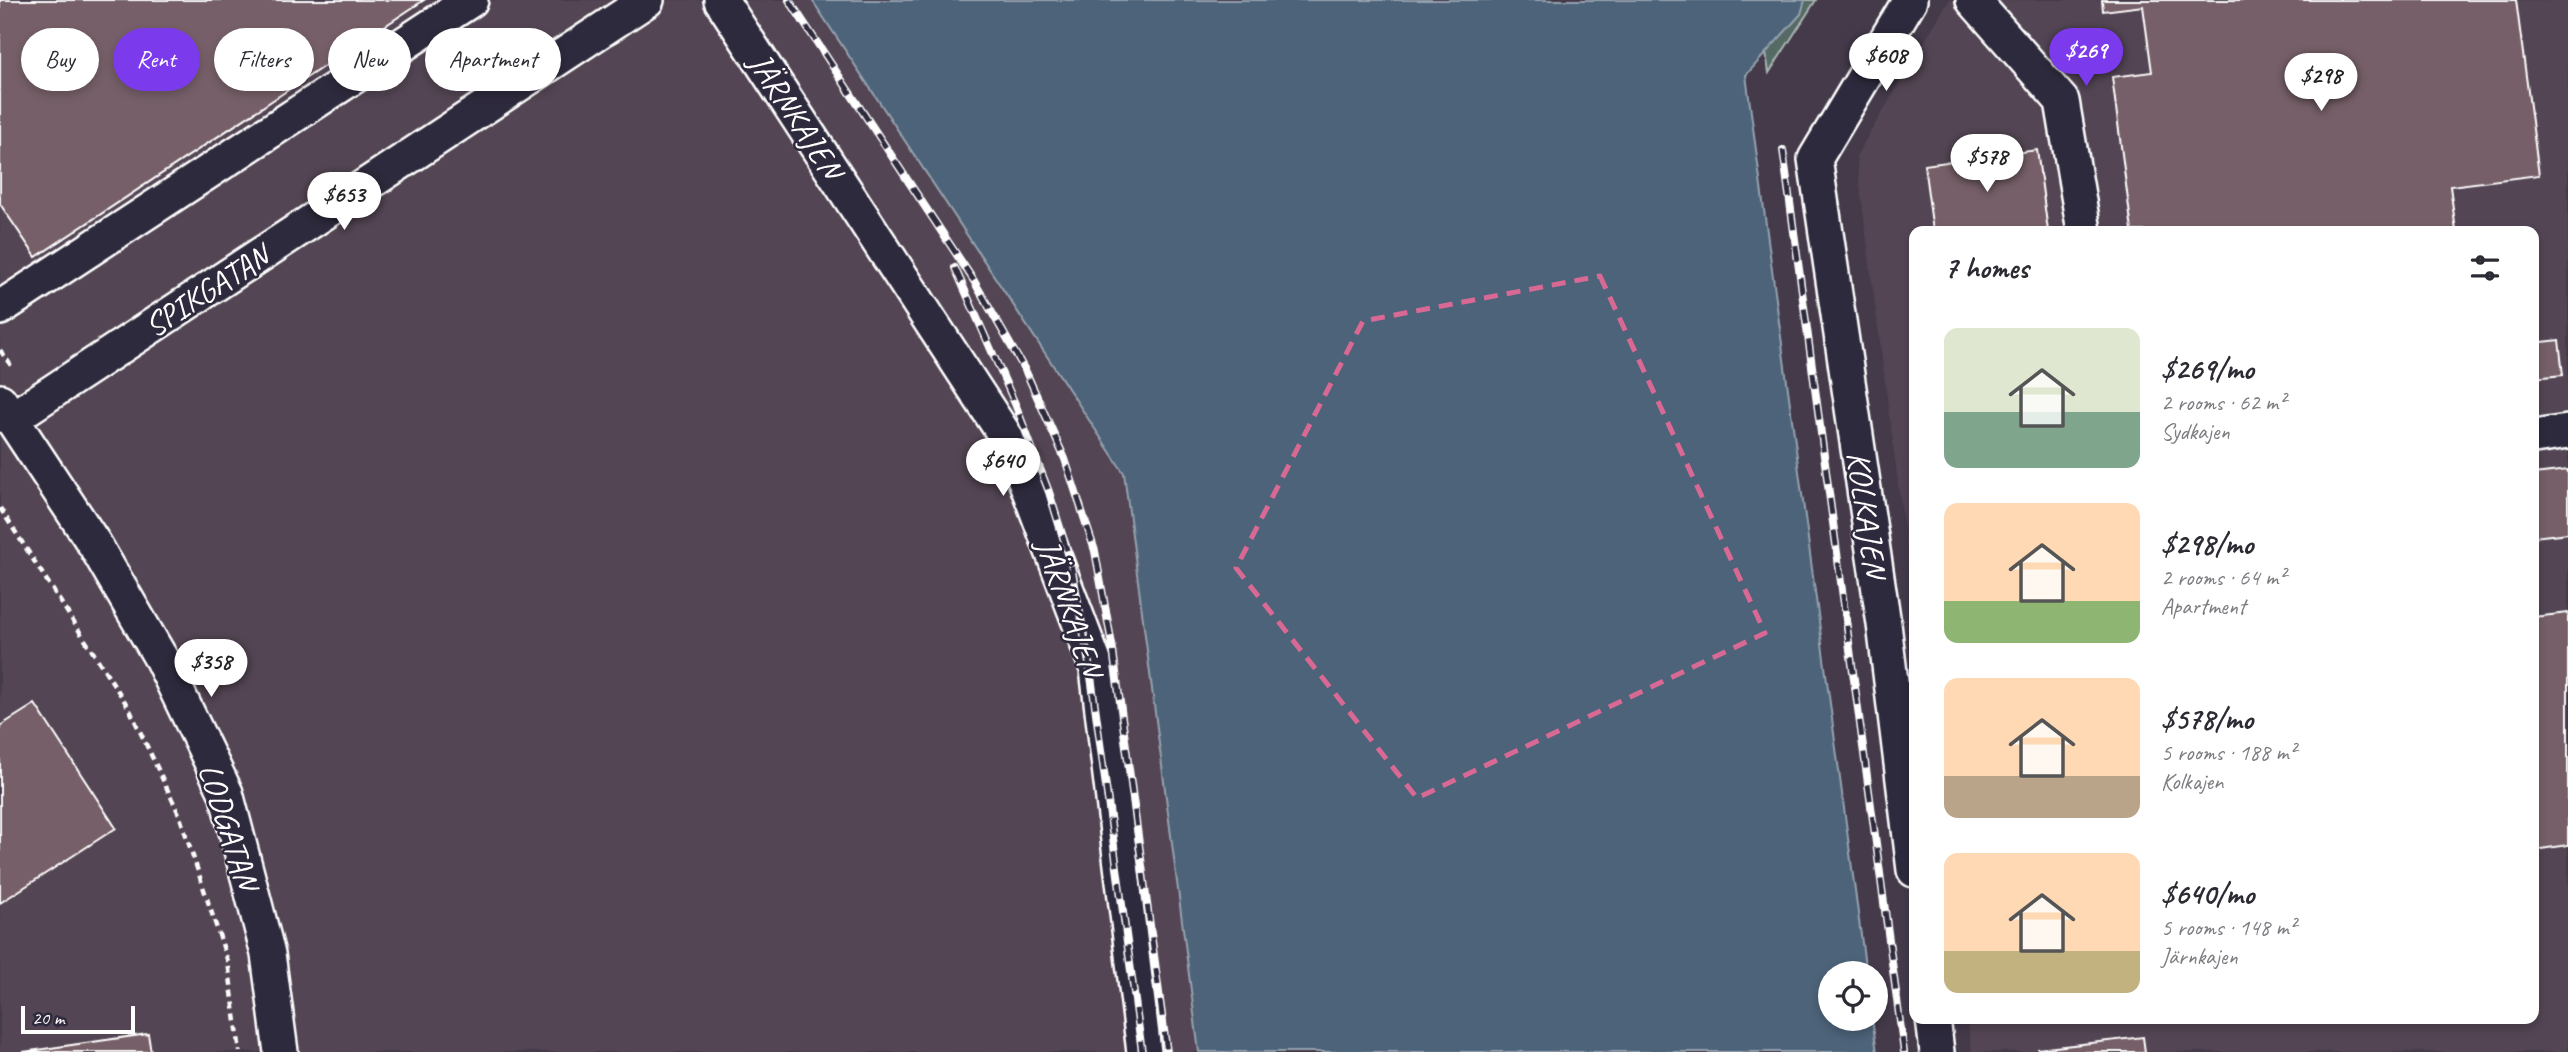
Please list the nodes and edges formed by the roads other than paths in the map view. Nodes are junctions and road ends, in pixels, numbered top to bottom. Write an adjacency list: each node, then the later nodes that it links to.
1 (471, 0): 7 (street)
2 (647, 0): 8 (street, SPIKGATAN)
3 (722, 0): 14 (street, JÄRNKAJEN)
4 (1910, 0): 11 (street, KOLKAJEN)
5 (1973, 0): 6 (street)
6 (2083, 226)
7 (0, 308)
8 (6, 410): 13 (street, LODGATAN)
9 (2568, 432): 10 (street)
10 (2539, 436)
11 (1909, 829)
12 (1934, 1024): 15 (street)
13 (281, 1052)
14 (1144, 1052)
15 (1937, 1052)

